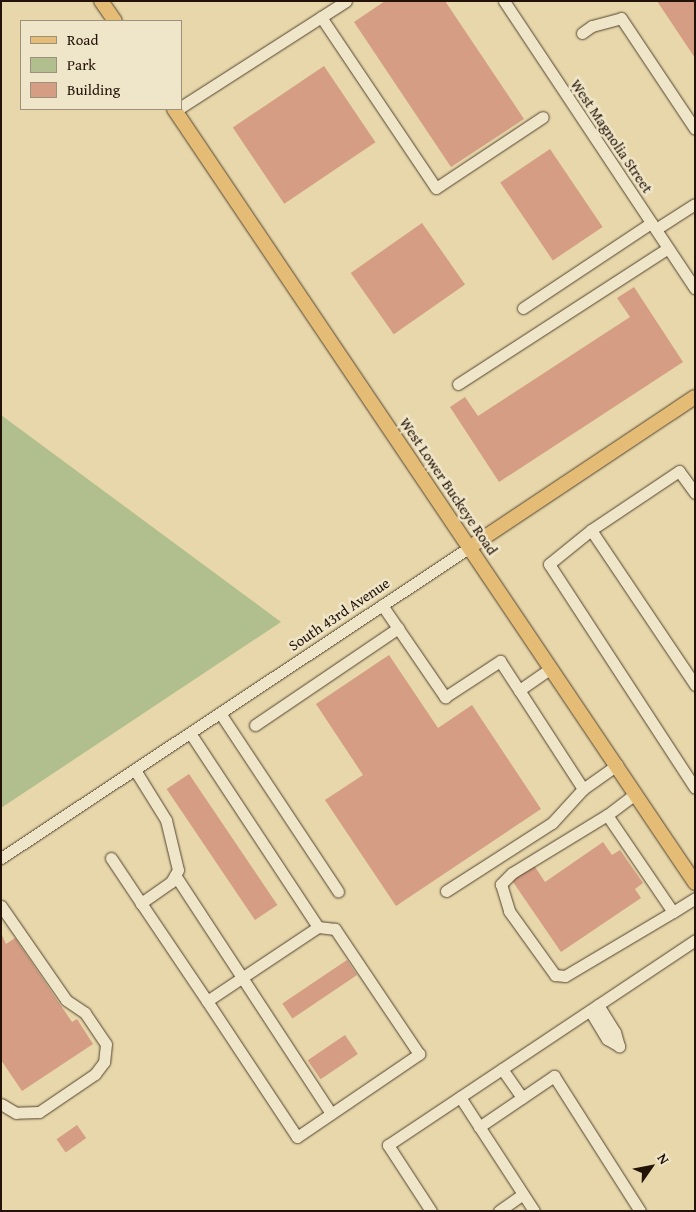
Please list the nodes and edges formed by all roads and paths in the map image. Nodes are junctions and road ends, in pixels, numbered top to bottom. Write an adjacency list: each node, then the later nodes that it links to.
1 (101, 1): 5 (main road)
2 (346, 1): 4 (street)
3 (504, 1): 12 (street, West Magnolia Street)
4 (320, 18): 7 (street); 9 (street)
5 (114, 20)
6 (582, 34): 10 (street)
7 (182, 106)
8 (178, 110): 20 (main road, West Lower Buckeye Road)
9 (543, 117)
10 (695, 129)
11 (695, 204): 12 (street)
12 (654, 226): 13 (street, West Magnolia Street); 15 (street)
13 (668, 248): 14 (street, West Magnolia Street); 16 (street)
14 (695, 288)
15 (523, 308)
16 (458, 384)
17 (695, 398): 20 (main road, South 43rd Avenue)
18 (695, 493): 19 (street)
19 (591, 530): 24 (street); 31 (street)
20 (470, 547): 21 (street, South 43rd Avenue); 23 (main road, West Lower Buckeye Road)
21 (382, 605): 22 (street); 26 (street, South 43rd Avenue)
22 (398, 628): 25 (street); 27 (street)
23 (551, 668): 25 (street); 29 (main road, West Lower Buckeye Road)
24 (695, 685)
25 (519, 690): 32 (street)
26 (220, 713): 28 (street, South 43rd Avenue); 40 (street)
27 (255, 725)
28 (190, 733): 30 (street, South 43rd Avenue); 45 (street)
29 (617, 766): 32 (street); 33 (main road, West Lower Buckeye Road)
30 (134, 770): 35 (street, South 43rd Avenue); 37 (street)
31 (695, 788)
32 (583, 789): 39 (street)
33 (635, 794): 34 (street); 38 (main road, West Lower Buckeye Road)
34 (607, 815): 44 (street); 44 (street)
35 (1, 858)
36 (111, 858): 42 (street)
37 (175, 875): 42 (street); 47 (street)
38 (695, 883)
39 (446, 891)
40 (338, 892)
41 (695, 898): 44 (street)
42 (141, 903): 48 (street)
43 (1, 906): 52 (street)
44 (673, 912)
45 (318, 927): 47 (street); 53 (street)
46 (695, 940): 49 (street)
47 (242, 978): 48 (street); 53 (street)
48 (207, 1002): 53 (street)
49 (502, 1069): 50 (street); 51 (street)
50 (460, 1097): 54 (street); 56 (street)
51 (522, 1098): 54 (street); 59 (street)
52 (1, 1104)
53 (331, 1113)
54 (479, 1126): 55 (street)
55 (523, 1194): 57 (street); 58 (street)
56 (431, 1211)
57 (498, 1211)
58 (534, 1211)
59 (640, 1211)

